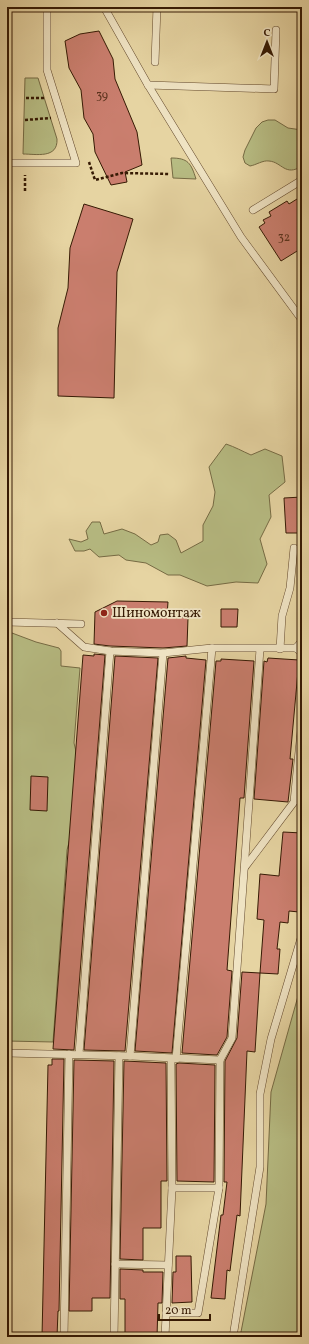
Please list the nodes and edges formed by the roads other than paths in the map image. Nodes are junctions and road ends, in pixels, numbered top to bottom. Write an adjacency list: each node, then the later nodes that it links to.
1 (47, 7): 7 (lane)
2 (104, 7): 6 (lane)
3 (157, 7): 5 (lane)
4 (276, 30): 6 (lane)
5 (155, 62)
6 (148, 85): 10 (lane)
7 (7, 163)
8 (302, 180): 9 (lane)
9 (253, 210)
10 (302, 320)
11 (294, 548): 19 (lane)
12 (7, 622): 13 (lane)
13 (57, 624): 14 (lane); 20 (lane)
14 (81, 624)
15 (302, 641): 17 (lane)
16 (212, 648): 18 (lane); 21 (lane); 32 (lane)
17 (296, 648): 19 (lane); 22 (lane)
18 (260, 649): 19 (lane); 25 (lane)
19 (280, 649)
20 (110, 651): 21 (lane); 29 (lane)
21 (163, 653): 31 (lane)
22 (302, 653)
23 (302, 721): 24 (lane)
24 (300, 770): 25 (lane)
25 (244, 868): 33 (lane)
26 (302, 936): 42 (lane)
27 (7, 1052): 28 (lane)
28 (69, 1054): 29 (lane); 39 (lane)
29 (79, 1054): 30 (lane)
30 (119, 1056): 31 (lane); 36 (lane)
31 (130, 1056): 32 (lane)
32 (173, 1059): 33 (lane); 34 (lane)
33 (220, 1060): 35 (lane)
34 (172, 1188): 35 (lane); 37 (lane)
35 (219, 1188): 38 (lane)
36 (115, 1264): 37 (lane); 40 (lane)
37 (168, 1265): 38 (lane)
38 (166, 1313): 41 (lane)
39 (64, 1337)
40 (114, 1337)
41 (165, 1337)
42 (233, 1337)

